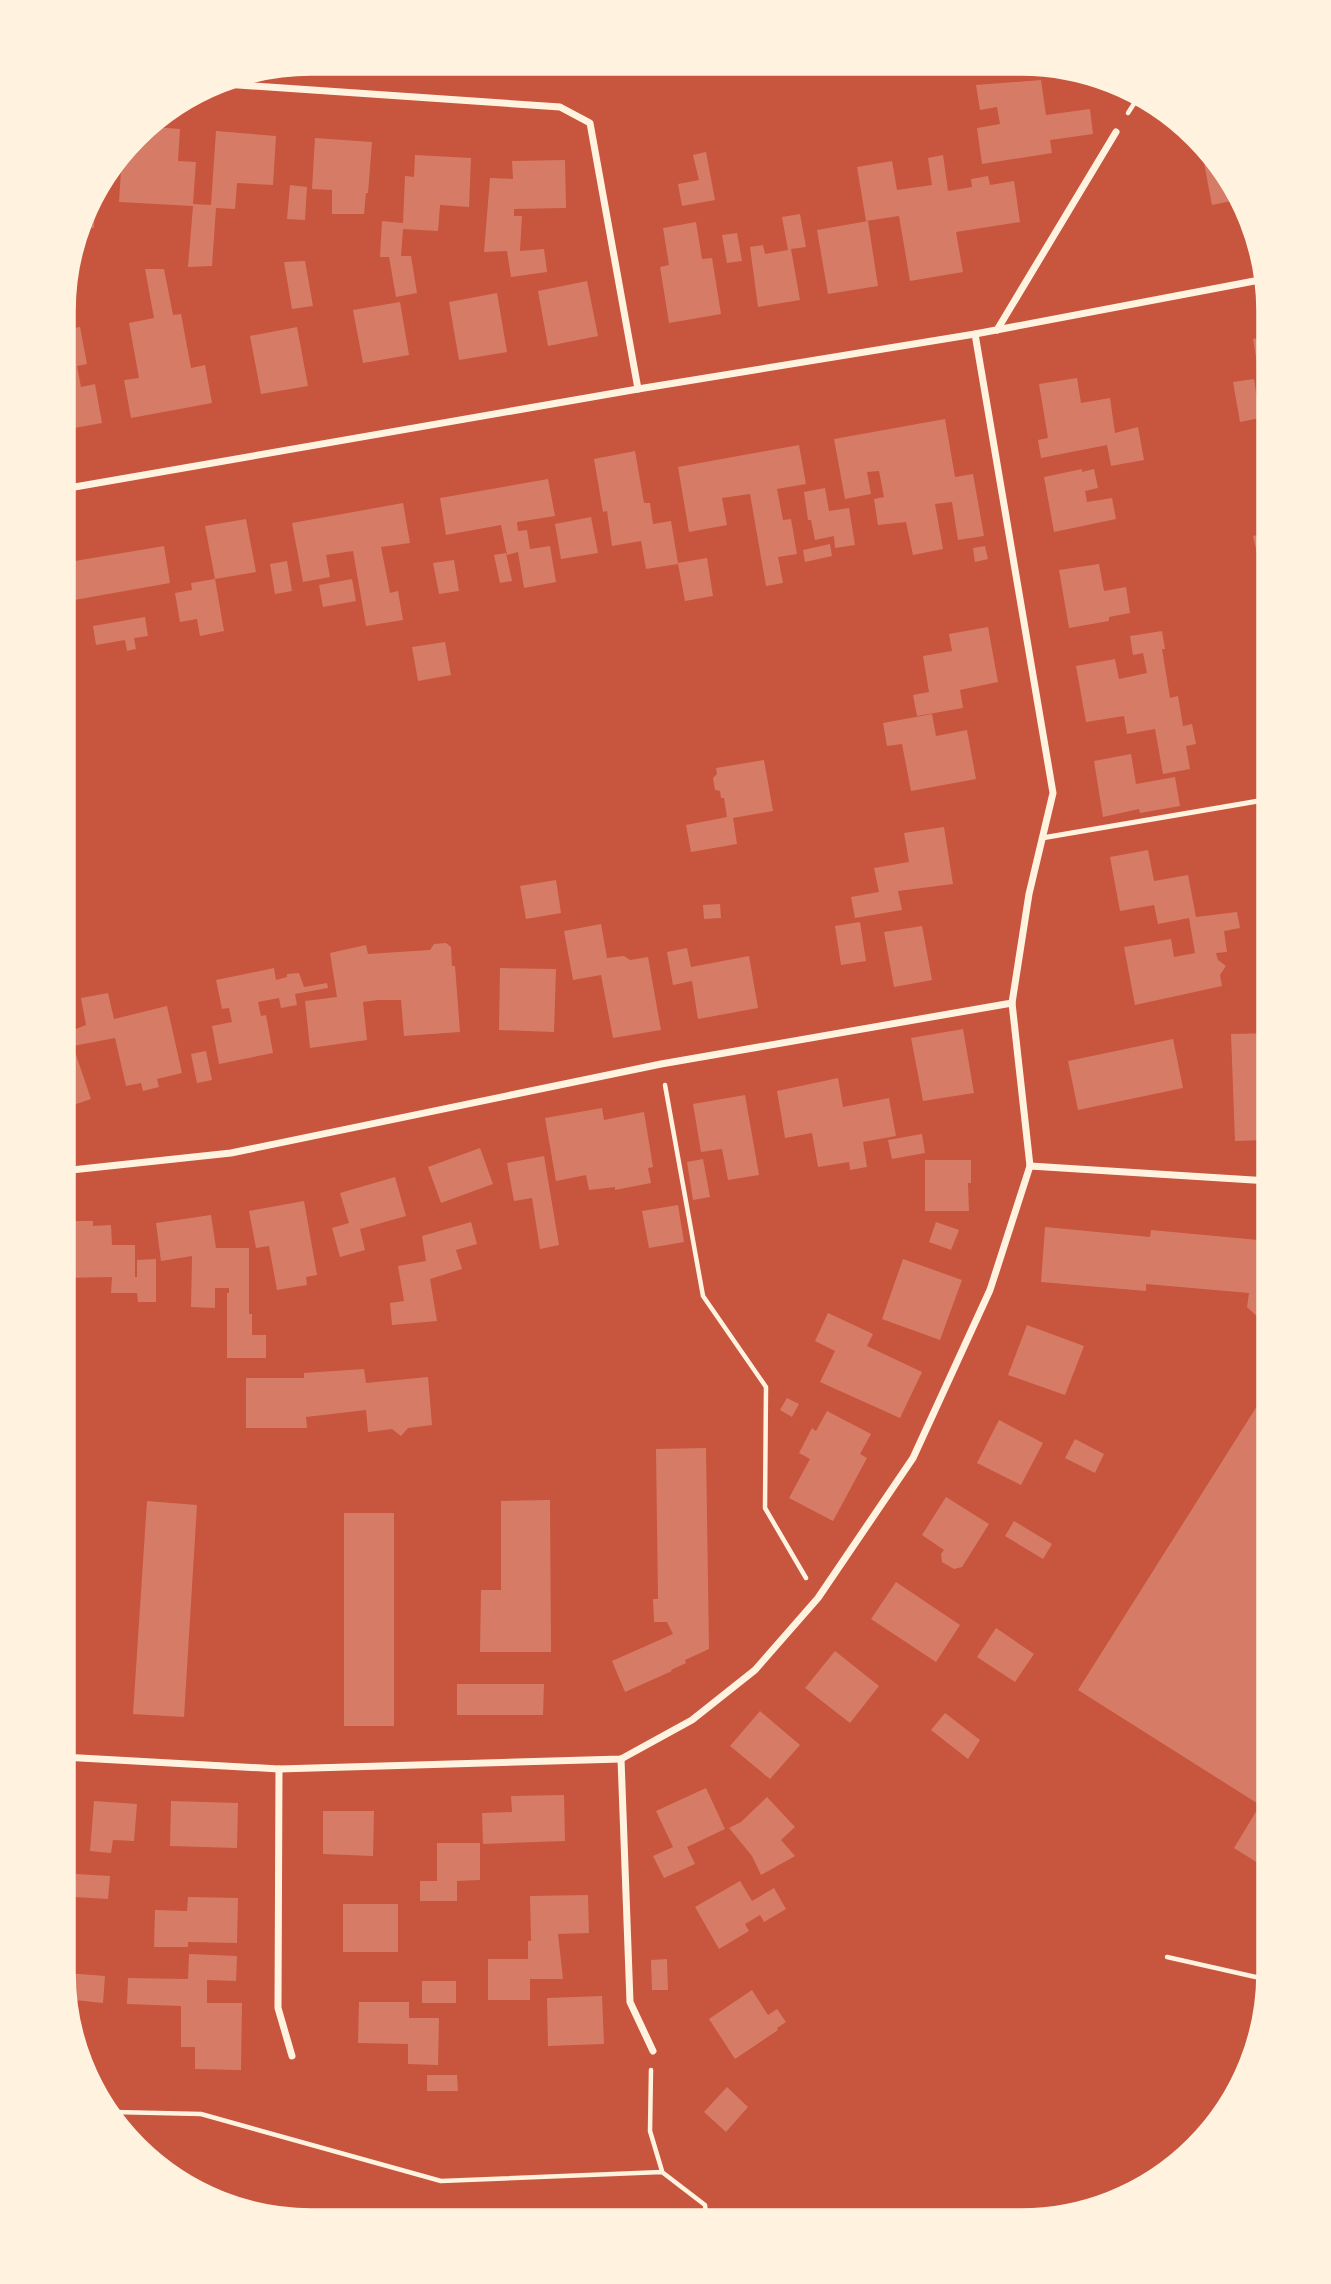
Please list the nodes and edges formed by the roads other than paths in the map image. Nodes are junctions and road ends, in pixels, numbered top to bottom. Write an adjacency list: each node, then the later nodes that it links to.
1 (240, 85): 6 (street)
2 (1116, 132): 4 (street)
3 (1255, 281): 4 (street)
4 (997, 330): 5 (street)
5 (975, 334): 6 (street); 9 (street)
6 (638, 389): 7 (street)
7 (74, 487)
8 (1258, 801): 9 (lane)
9 (1042, 838): 10 (street)
10 (1012, 1003): 11 (street); 12 (street)
11 (1030, 1167): 13 (street); 15 (street)
12 (74, 1170)
13 (1257, 1180)
14 (74, 1758): 16 (street)
15 (621, 1759): 16 (street); 17 (street)
16 (279, 1769): 18 (street)
17 (653, 2052)
18 (292, 2056)

